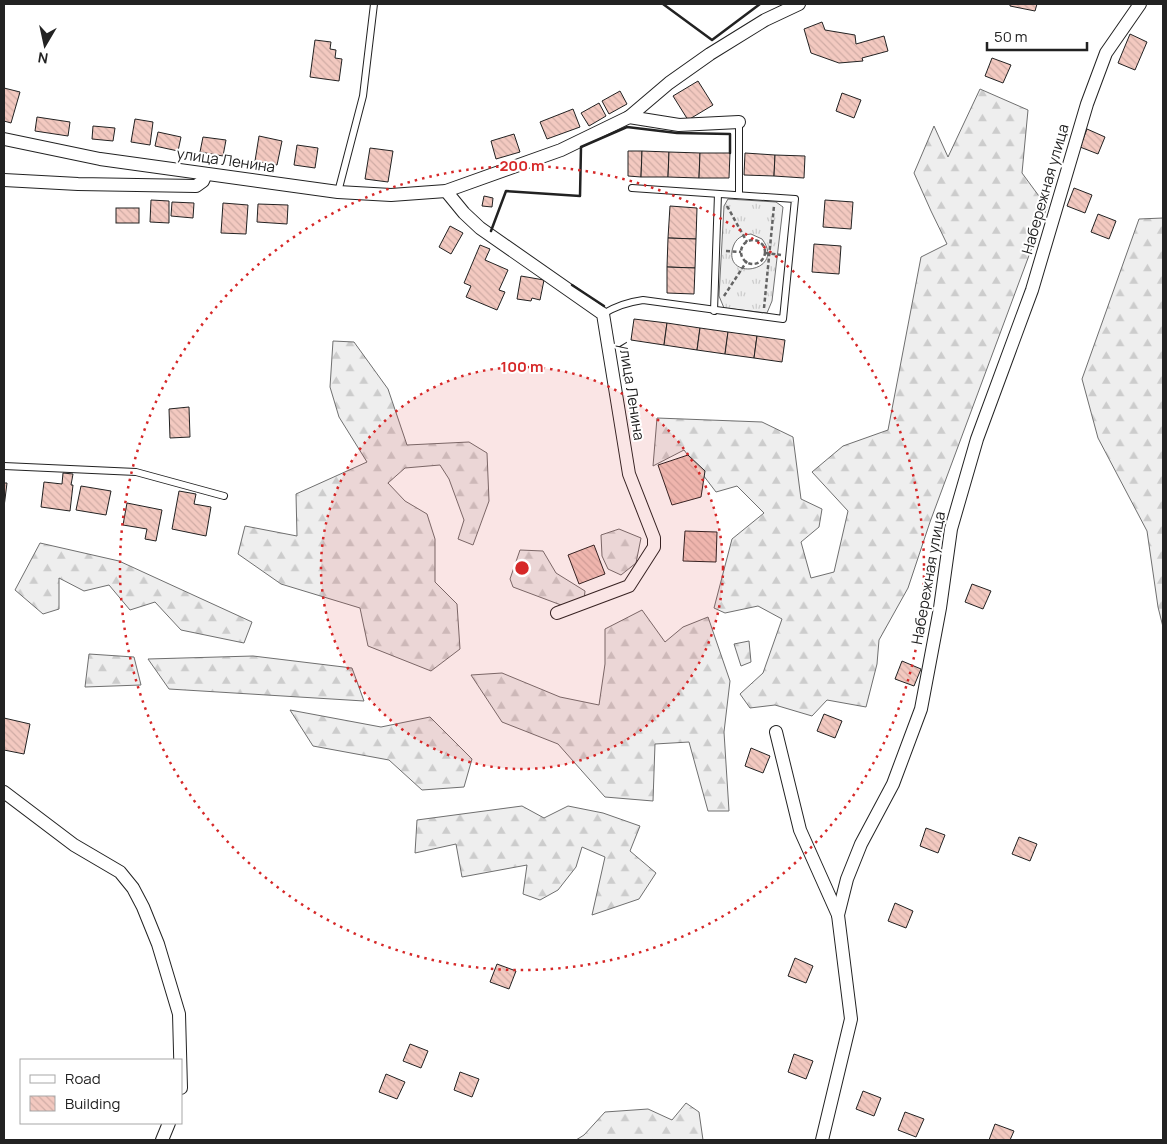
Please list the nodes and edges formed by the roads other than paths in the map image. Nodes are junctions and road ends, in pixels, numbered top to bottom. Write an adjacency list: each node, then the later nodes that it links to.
1 (374, 4): 11 (lane)
2 (800, 4): 4 (street, улица Ленина)
3 (1140, 4): 21 (street, Набережная улица)
4 (629, 117): 5 (street); 10 (street, улица Ленина)
5 (739, 122): 13 (lane)
6 (4, 139): 7 (street, улица Ленина)
7 (206, 174): 8 (street); 11 (street, улица Ленина)
8 (4, 180)
9 (632, 188): 12 (lane)
10 (446, 190): 11 (street, улица Ленина); 15 (street)
11 (338, 192)
12 (719, 194): 13 (lane); 14 (lane)
13 (739, 195): 14 (lane)
14 (714, 311): 15 (lane)
15 (603, 314): 18 (street, улица Ленина)
16 (4, 466): 17 (lane)
17 (224, 496)
18 (557, 613)
19 (776, 732): 21 (street)
20 (4, 792): 22 (street)
21 (838, 915): 25 (street, Набережная улица)
22 (181, 1059)
23 (169, 1124): 24 (street)
24 (162, 1140)
25 (822, 1140)

